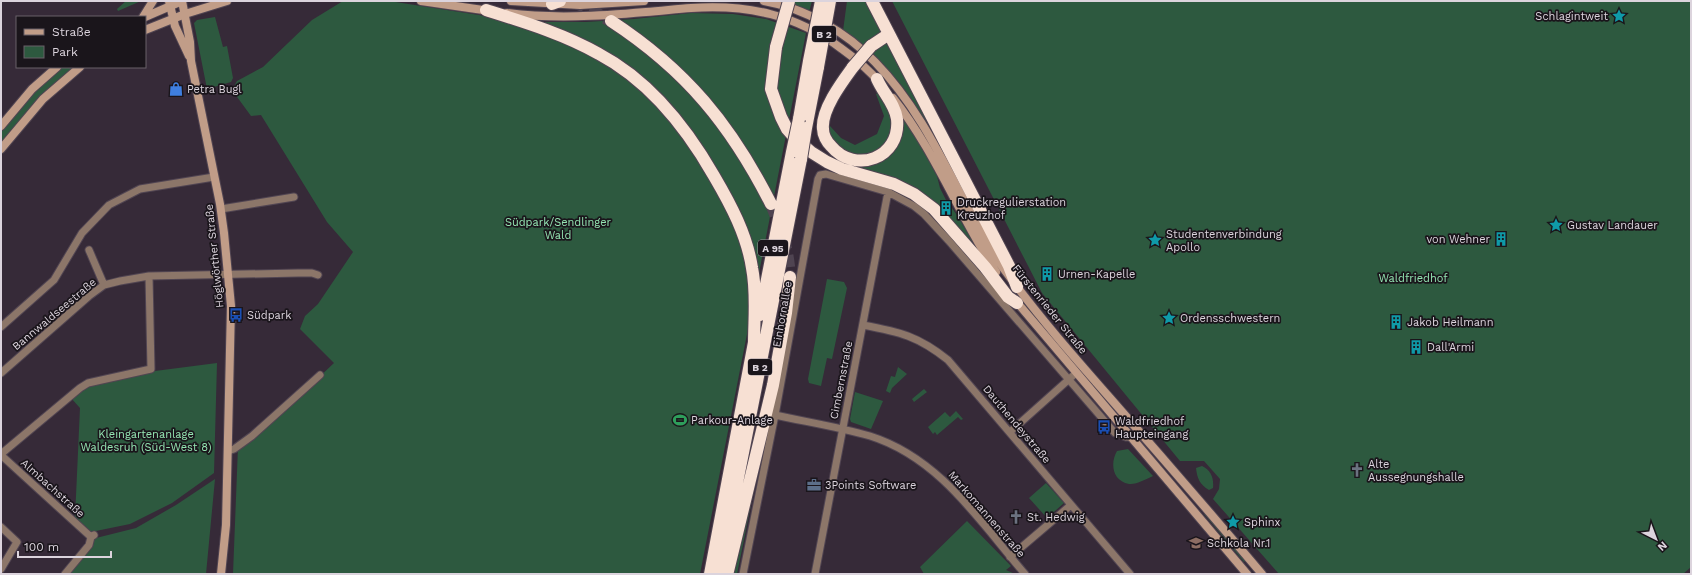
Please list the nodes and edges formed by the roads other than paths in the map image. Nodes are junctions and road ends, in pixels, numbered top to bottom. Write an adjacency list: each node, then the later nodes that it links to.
1 (153, 1): 16 (main road)
2 (182, 1): 12 (main road); 15 (main road, Höglwörther Straße)
3 (227, 1): 15 (main road)
4 (421, 1): 14 (main road, Fürstenrieder Straße)
5 (511, 1): 13 (main road)
6 (644, 1): 13 (main road)
7 (764, 1): 42 (main road, Fürstenrieder Straße)
8 (789, 1): 43 (highway, bridge)
9 (821, 1): 23 (highway, A 95, bridge)
10 (830, 1): 23 (highway, B 2, bridge)
11 (872, 1): 21 (highway)
12 (170, 3): 17 (main road); 18 (main road, Höglwörther Straße)
13 (556, 3)
14 (486, 10): 26 (main road, Fürstenrieder Straße); 46 (highway)
15 (184, 14): 18 (main road); 22 (main road, Höglwörther Straße)
16 (145, 16)
17 (146, 16)
18 (174, 18): 20 (main road); 22 (main road, Höglwörther Straße)
19 (611, 21): 34 (highway)
20 (146, 30)
21 (889, 34): 26 (highway, bridge); 42 (highway)
22 (191, 61): 31 (main road, Höglwörther Straße)
23 (814, 64): 29 (highway, A 95, bridge)
24 (56, 68): 27 (main road)
25 (71, 70): 28 (main road)
26 (877, 79): 43 (main road, Fürstenrieder Straße)
27 (1, 126)
28 (1, 149)
29 (796, 156): 46 (highway, A 95); 66 (highway, B 2)
30 (820, 175): 32 (street, Fürstenrieder Straße); 51 (street, Einhornallee)
31 (214, 177): 35 (main road, Höglwörther Straße); 45 (street)
32 (888, 192): 43 (street, Fürstenrieder Straße); 44 (street, Cimbernstraße)
33 (294, 197): 35 (street)
34 (771, 204)
35 (221, 209): 37 (main road, Höglwörther Straße)
36 (89, 250): 41 (street)
37 (228, 274): 38 (street, Bannwaldseestraße); 39 (street, Bannwaldseestraße); 55 (main road, Höglwörther Straße)
38 (149, 276): 41 (street, Bannwaldseestraße); 56 (street)
39 (318, 276)
40 (790, 278): 67 (highway)
41 (104, 285): 48 (street, Bannwaldseestraße)
42 (1018, 287): 58 (main road, Fürstenrieder Straße)
43 (1012, 306): 47 (main road, Fürstenrieder Straße); 50 (street, Fürstenrieder Straße)
44 (863, 325): 52 (street, Cimbernstraße); 53 (street, Dauthendeystraße)
45 (1, 327)
46 (754, 344): 65 (highway, A 95)
47 (1076, 373): 50 (street); 54 (main road, Fürstenrieder Straße)
48 (1, 374)
49 (320, 375): 55 (street)
50 (1069, 379): 53 (street); 54 (street, Fürstenrieder Straße)
51 (775, 415): 52 (street, Markomannenstraße); 68 (street, Einhornallee)
52 (842, 429): 61 (street, Markomannenstraße); 69 (street, Cimbernstraße)
53 (1010, 432): 57 (street, Dauthendeystraße)
54 (1130, 437): 59 (main road, Fürstenrieder Straße)
55 (228, 451): 64 (main road, Höglwörther Straße)
56 (1, 455): 63 (street, Almbachstraße)
57 (1071, 505): 61 (street); 71 (street, Dauthendeystraße)
58 (1204, 506): 59 (main road); 73 (main road, Fürstenrieder Straße)
59 (1196, 512): 72 (main road, Fürstenrieder Straße)
60 (1, 527): 62 (street)
61 (1010, 557): 70 (street, Markomannenstraße)
62 (1, 569)
63 (65, 574)
64 (221, 574)
65 (710, 574)
66 (719, 574)
67 (727, 574)
68 (743, 574)
69 (816, 574)
70 (1026, 574)
71 (1130, 574)
72 (1247, 574)
73 (1262, 574)

